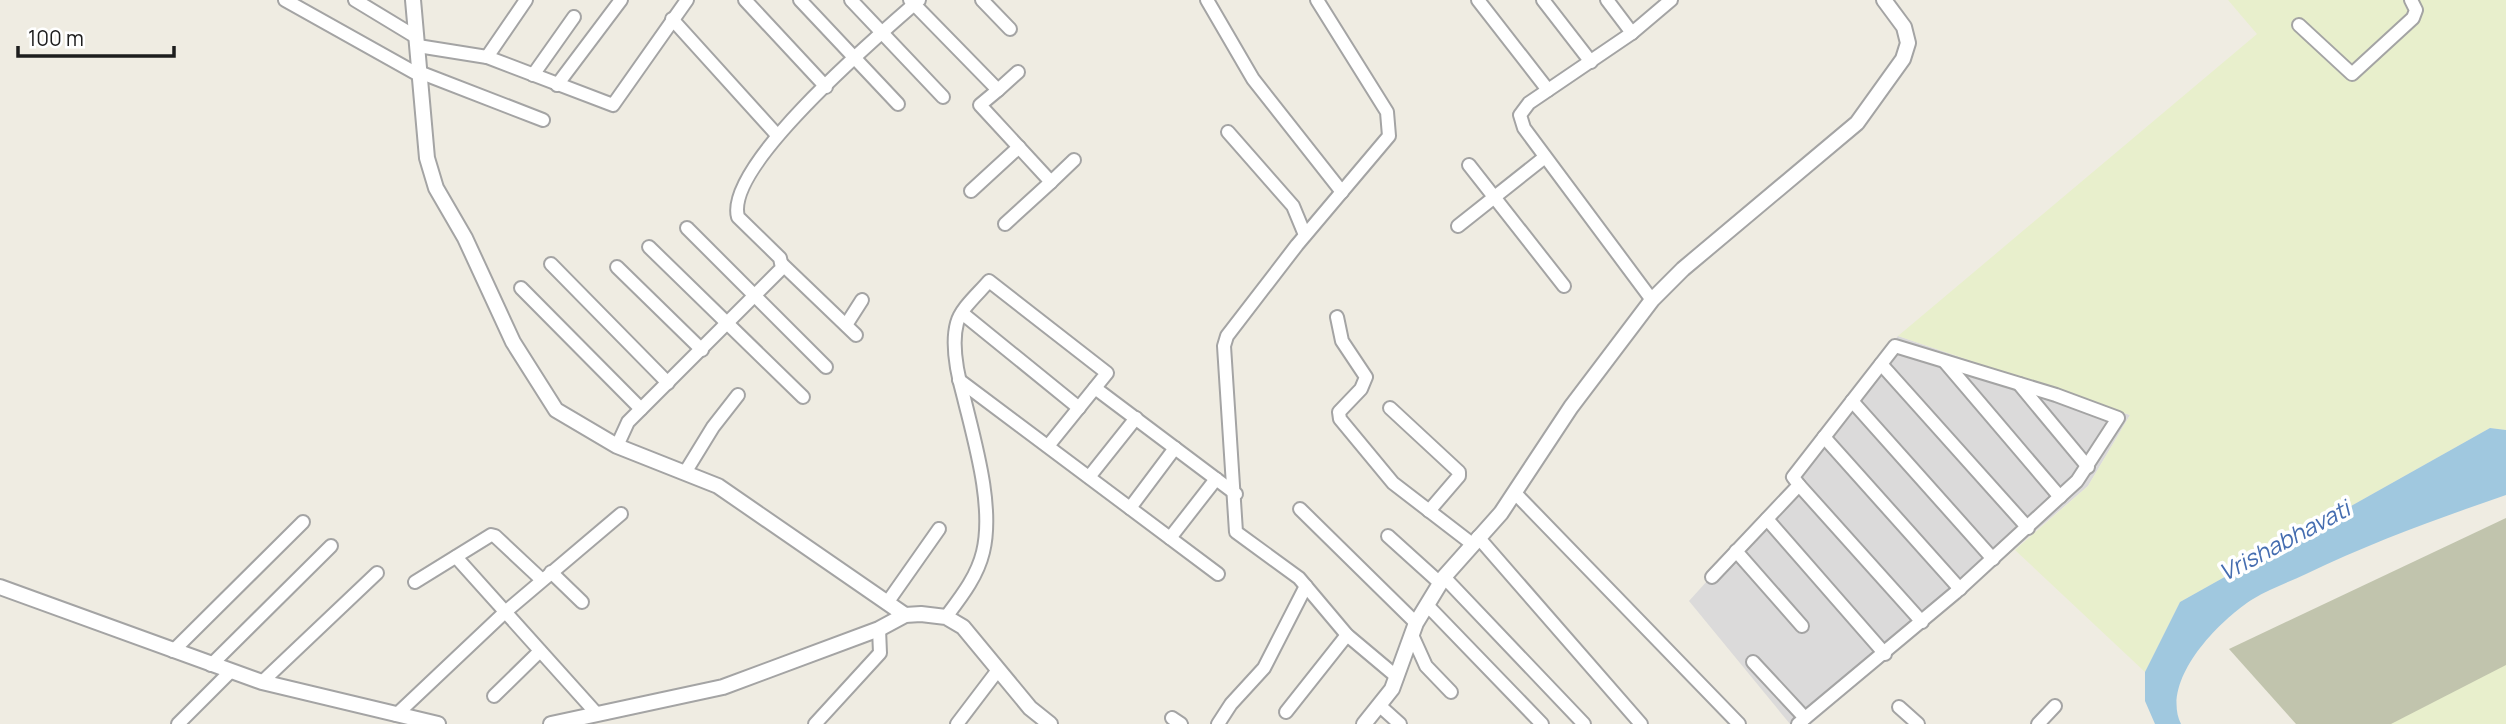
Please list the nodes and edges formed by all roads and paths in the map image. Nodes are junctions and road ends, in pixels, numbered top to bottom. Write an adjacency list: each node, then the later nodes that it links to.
1 (285, 0): 31 (street)
2 (355, 0): 26 (street)
3 (414, 0): 26 (street)
4 (526, 0): 27 (street)
5 (621, 0): 33 (street)
6 (687, 0): 21 (street)
7 (745, 0): 34 (street)
8 (800, 0): 28 (street)
9 (851, 0): 24 (street)
10 (982, 0): 23 (street)
11 (1207, 0): 48 (street)
12 (1317, 0): 48 (street)
13 (1478, 0): 36 (street)
14 (1543, 0): 29 (street)
15 (1607, 0): 25 (street)
16 (1671, 0): 25 (street)
17 (1884, 0): 62 (street)
18 (2411, 0): 22 (street)
19 (914, 1): 24 (street); 35 (street)
20 (574, 18): 32 (street)
21 (672, 19): 33 (street); 41 (street)
22 (2300, 25)
23 (1010, 29)
24 (881, 33): 28 (street); 37 (street)
25 (1632, 33): 29 (street)
26 (417, 41): 27 (street); 31 (street)
27 (487, 57): 32 (street)
28 (855, 59): 34 (street); 38 (street)
29 (1591, 62): 36 (street)
30 (1018, 72): 35 (street)
31 (419, 74): 39 (street); 84 (street)
32 (533, 75): 33 (street)
33 (557, 85)
34 (826, 87): 41 (street)
35 (998, 90): 42 (street)
36 (1548, 90): 43 (street)
37 (943, 97)
38 (898, 104)
39 (543, 120)
40 (1228, 132): 53 (street)
41 (777, 135): 56 (street)
42 (1019, 147): 46 (street); 47 (street)
43 (1545, 158): 49 (street); 62 (street)
44 (1074, 160): 46 (street)
45 (1469, 164): 49 (street)
46 (1051, 182): 50 (street)
47 (971, 191)
48 (1342, 192): 53 (street)
49 (1495, 197): 51 (street); 58 (street)
50 (1005, 224)
51 (1458, 226)
52 (687, 228): 60 (street)
53 (1305, 235): 93 (street)
54 (649, 247): 65 (street)
55 (551, 264): 73 (street)
56 (782, 264): 60 (street); 66 (street)
57 (617, 267): 68 (street)
58 (1564, 286)
59 (521, 288): 81 (street)
60 (755, 298): 65 (street); 71 (street)
61 (862, 300): 66 (street)
62 (1652, 300): 92 (street)
63 (962, 313): 72 (street); 75 (street); 79 (street)
64 (1337, 317): 97 (street)
65 (728, 325): 68 (street); 77 (street)
66 (846, 325): 67 (street)
67 (856, 335)
68 (702, 350): 73 (street)
69 (1944, 361): 70 (street); 74 (street); 94 (street)
70 (1881, 364): 78 (street); 101 (street)
71 (826, 367)
72 (959, 380): 85 (street); 124 (street)
73 (668, 383): 81 (street)
74 (2018, 383): 87 (street); 87 (street)
75 (1095, 387): 79 (street); 82 (street)
76 (738, 395): 88 (street)
77 (803, 397)
78 (1852, 401): 83 (street); 109 (street)
79 (1079, 408): 85 (street)
80 (1390, 408): 97 (street)
81 (641, 409): 84 (street)
82 (1136, 418): 86 (street); 89 (street)
83 (1824, 437): 91 (street); 118 (street)
84 (617, 446): 88 (street)
85 (1048, 446): 89 (street)
86 (1175, 448): 90 (street); 95 (street)
87 (2088, 467): 94 (street)
88 (686, 471): 120 (street)
89 (1088, 477): 95 (street)
90 (1216, 479): 93 (street); 104 (street)
91 (1799, 485): 99 (street); 125 (street)
92 (1515, 493): 105 (street); 160 (street)
93 (1236, 494): 116 (street)
94 (2060, 497): 101 (street)
95 (1130, 508): 104 (street)
96 (1300, 509): 128 (street)
97 (1429, 511): 105 (street)
98 (621, 514): 112 (street)
99 (1767, 519): 107 (street); 132 (street)
100 (303, 522): 130 (street)
101 (2028, 528): 109 (street)
102 (939, 529): 120 (street)
103 (1388, 536): 114 (street)
104 (1170, 538): 111 (street)
105 (1475, 540): 114 (street); 159 (street)
106 (331, 546): 134 (street)
107 (1736, 551): 113 (street); 126 (street)
108 (457, 557): 112 (street); 115 (street); 122 (street)
109 (1993, 559): 118 (street)
110 (377, 573): 138 (street)
111 (1218, 574)
112 (546, 576): 119 (street); 122 (street)
113 (1712, 577)
114 (1442, 580): 121 (street); 158 (street)
115 (415, 582)
116 (1306, 586): 129 (street); 154 (street)
117 (0, 587): 130 (street)
118 (1960, 589): 125 (street)
119 (582, 602)
120 (887, 603): 123 (street)
121 (1427, 606): 128 (street); 157 (street)
122 (504, 613): 131 (street); 146 (street)
123 (905, 615): 124 (street); 127 (street)
124 (946, 617): 135 (street)
125 (1922, 622): 132 (street)
126 (1802, 626)
127 (879, 629): 145 (street); 151 (street)
128 (1414, 629): 137 (street); 139 (street)
129 (1347, 635): 137 (street); 144 (street)
130 (173, 651): 134 (street)
131 (540, 651): 140 (street); 145 (street)
132 (1885, 654): 147 (street)
133 (1753, 662): 147 (street)
134 (211, 665): 136 (street)
135 (998, 670): 152 (street); 153 (street)
136 (230, 672): 138 (street); 148 (street)
137 (1398, 677): 141 (street)
138 (262, 682): 146 (street)
139 (1451, 692)
140 (494, 696)
141 (1380, 706): 155 (street); 156 (street)
142 (2055, 706): 162 (street)
143 (1899, 707): 161 (street)
144 (1286, 712)
145 (597, 714): 150 (street)
146 (396, 715): 149 (street)
147 (1801, 721)
148 (178, 724)
149 (438, 724)
150 (551, 724)
151 (815, 724)
152 (957, 724)
153 (1050, 724)
154 (1217, 724)
155 (1364, 724)
156 (1400, 724)
157 (1542, 724)
158 (1584, 724)
159 (1641, 724)
160 (1739, 724)
161 (1918, 724)
162 (2038, 724)

